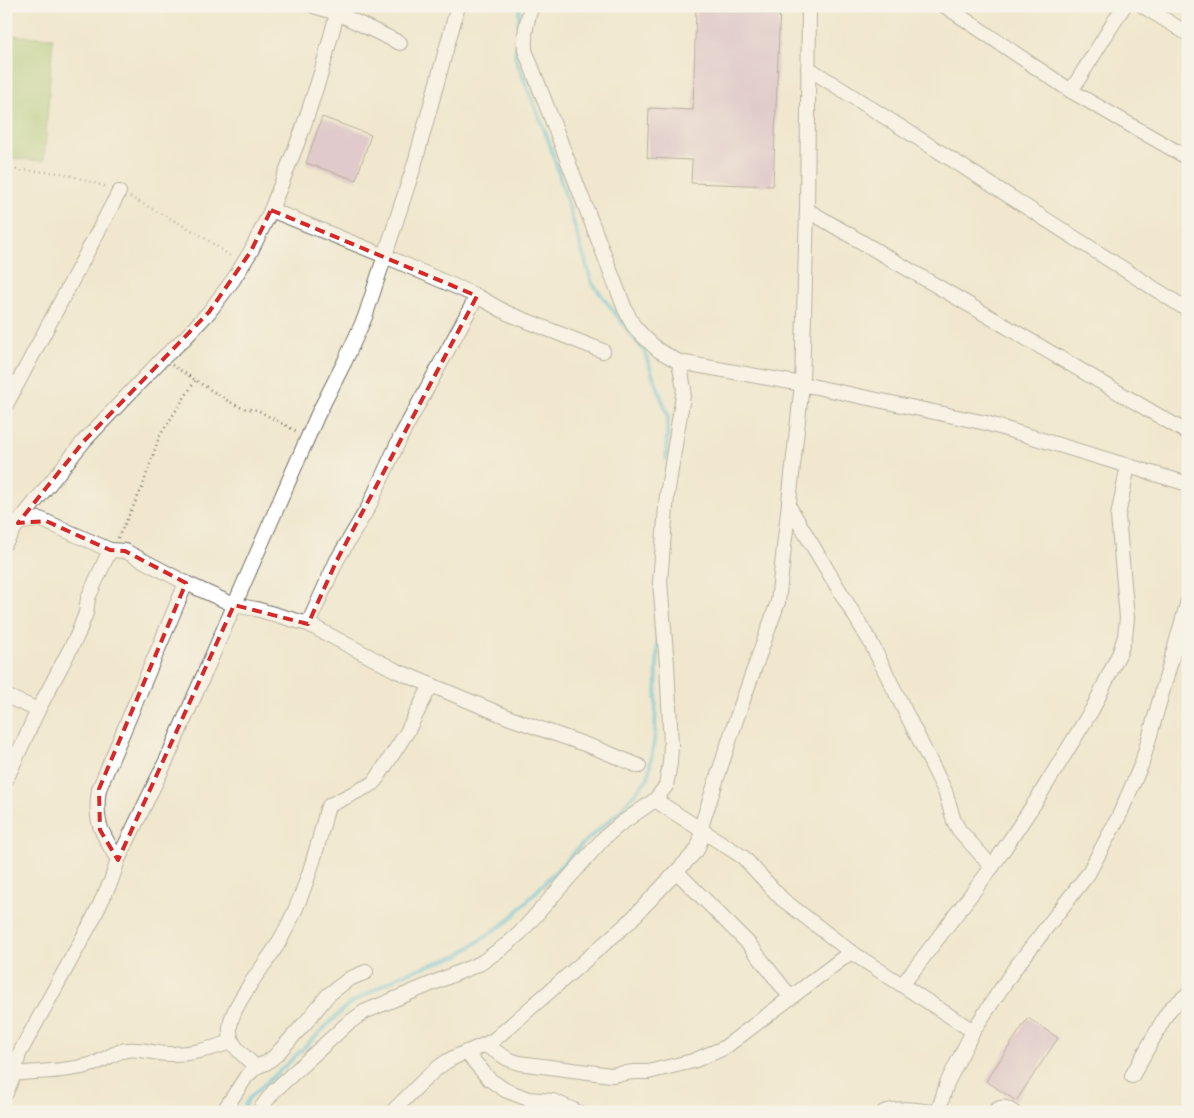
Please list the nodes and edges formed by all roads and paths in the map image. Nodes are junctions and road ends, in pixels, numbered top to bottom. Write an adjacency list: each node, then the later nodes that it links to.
1 (314, 6): 8 (street)
2 (458, 6): 18 (street)
3 (532, 6): 24 (street)
4 (809, 6): 11 (street)
5 (945, 6): 12 (street)
6 (1124, 6): 12 (street)
7 (1143, 6): 9 (street)
8 (338, 10): 10 (street); 16 (street)
9 (1188, 34)
10 (400, 43)
11 (808, 68): 17 (street); 21 (street)
12 (1071, 91): 13 (street)
13 (1188, 158)
14 (6, 169): 15 (path)
15 (119, 192): 19 (path); 27 (street)
16 (271, 210): 18 (street); 19 (street)
17 (808, 210): 26 (street); 28 (street)
18 (385, 256): 20 (street); 29 (street)
19 (242, 264): 23 (street)
20 (477, 296): 22 (street); 39 (street)
21 (1188, 310)
22 (604, 351)
23 (162, 359): 25 (path); 33 (street)
24 (679, 362): 26 (street); 45 (street)
25 (195, 381): 29 (path); 35 (path)
26 (802, 384): 30 (street); 32 (street)
27 (6, 405)
28 (1188, 433)
29 (308, 438): 38 (street)
30 (1128, 466): 31 (street); 48 (street)
31 (1188, 484)
32 (790, 508): 46 (street); 48 (street)
33 (12, 521): 34 (street); 35 (street)
34 (6, 542)
35 (110, 550): 36 (street); 42 (street)
36 (186, 584): 38 (street); 47 (street)
37 (1188, 601): 55 (street)
38 (234, 605): 39 (street); 47 (street)
39 (308, 624): 40 (street)
40 (431, 685): 43 (street); 56 (street)
41 (6, 696): 42 (street)
42 (38, 710): 44 (street)
43 (639, 766)
44 (6, 780)
45 (655, 800): 46 (street); 64 (street)
46 (700, 830): 49 (street); 50 (street)
47 (118, 860): 60 (street)
48 (992, 867): 52 (street)
49 (677, 872): 54 (street); 57 (street)
50 (851, 952): 52 (street); 54 (street)
51 (366, 972): 59 (street)
52 (903, 984): 55 (street)
53 (1188, 994): 61 (street)
54 (791, 998): 57 (street)
55 (973, 1030): 69 (street)
56 (231, 1042): 59 (street); 60 (street)
57 (485, 1045): 58 (street)
58 (466, 1052): 65 (street); 66 (street)
59 (256, 1067): 63 (street)
60 (10, 1075): 62 (street)
61 (1132, 1076)
62 (6, 1093)
63 (222, 1112)
64 (258, 1112)
65 (392, 1112)
66 (578, 1112)
67 (884, 1112): 68 (street)
68 (932, 1112)
69 (938, 1112)
70 (994, 1112): 71 (street)
71 (1013, 1112)

